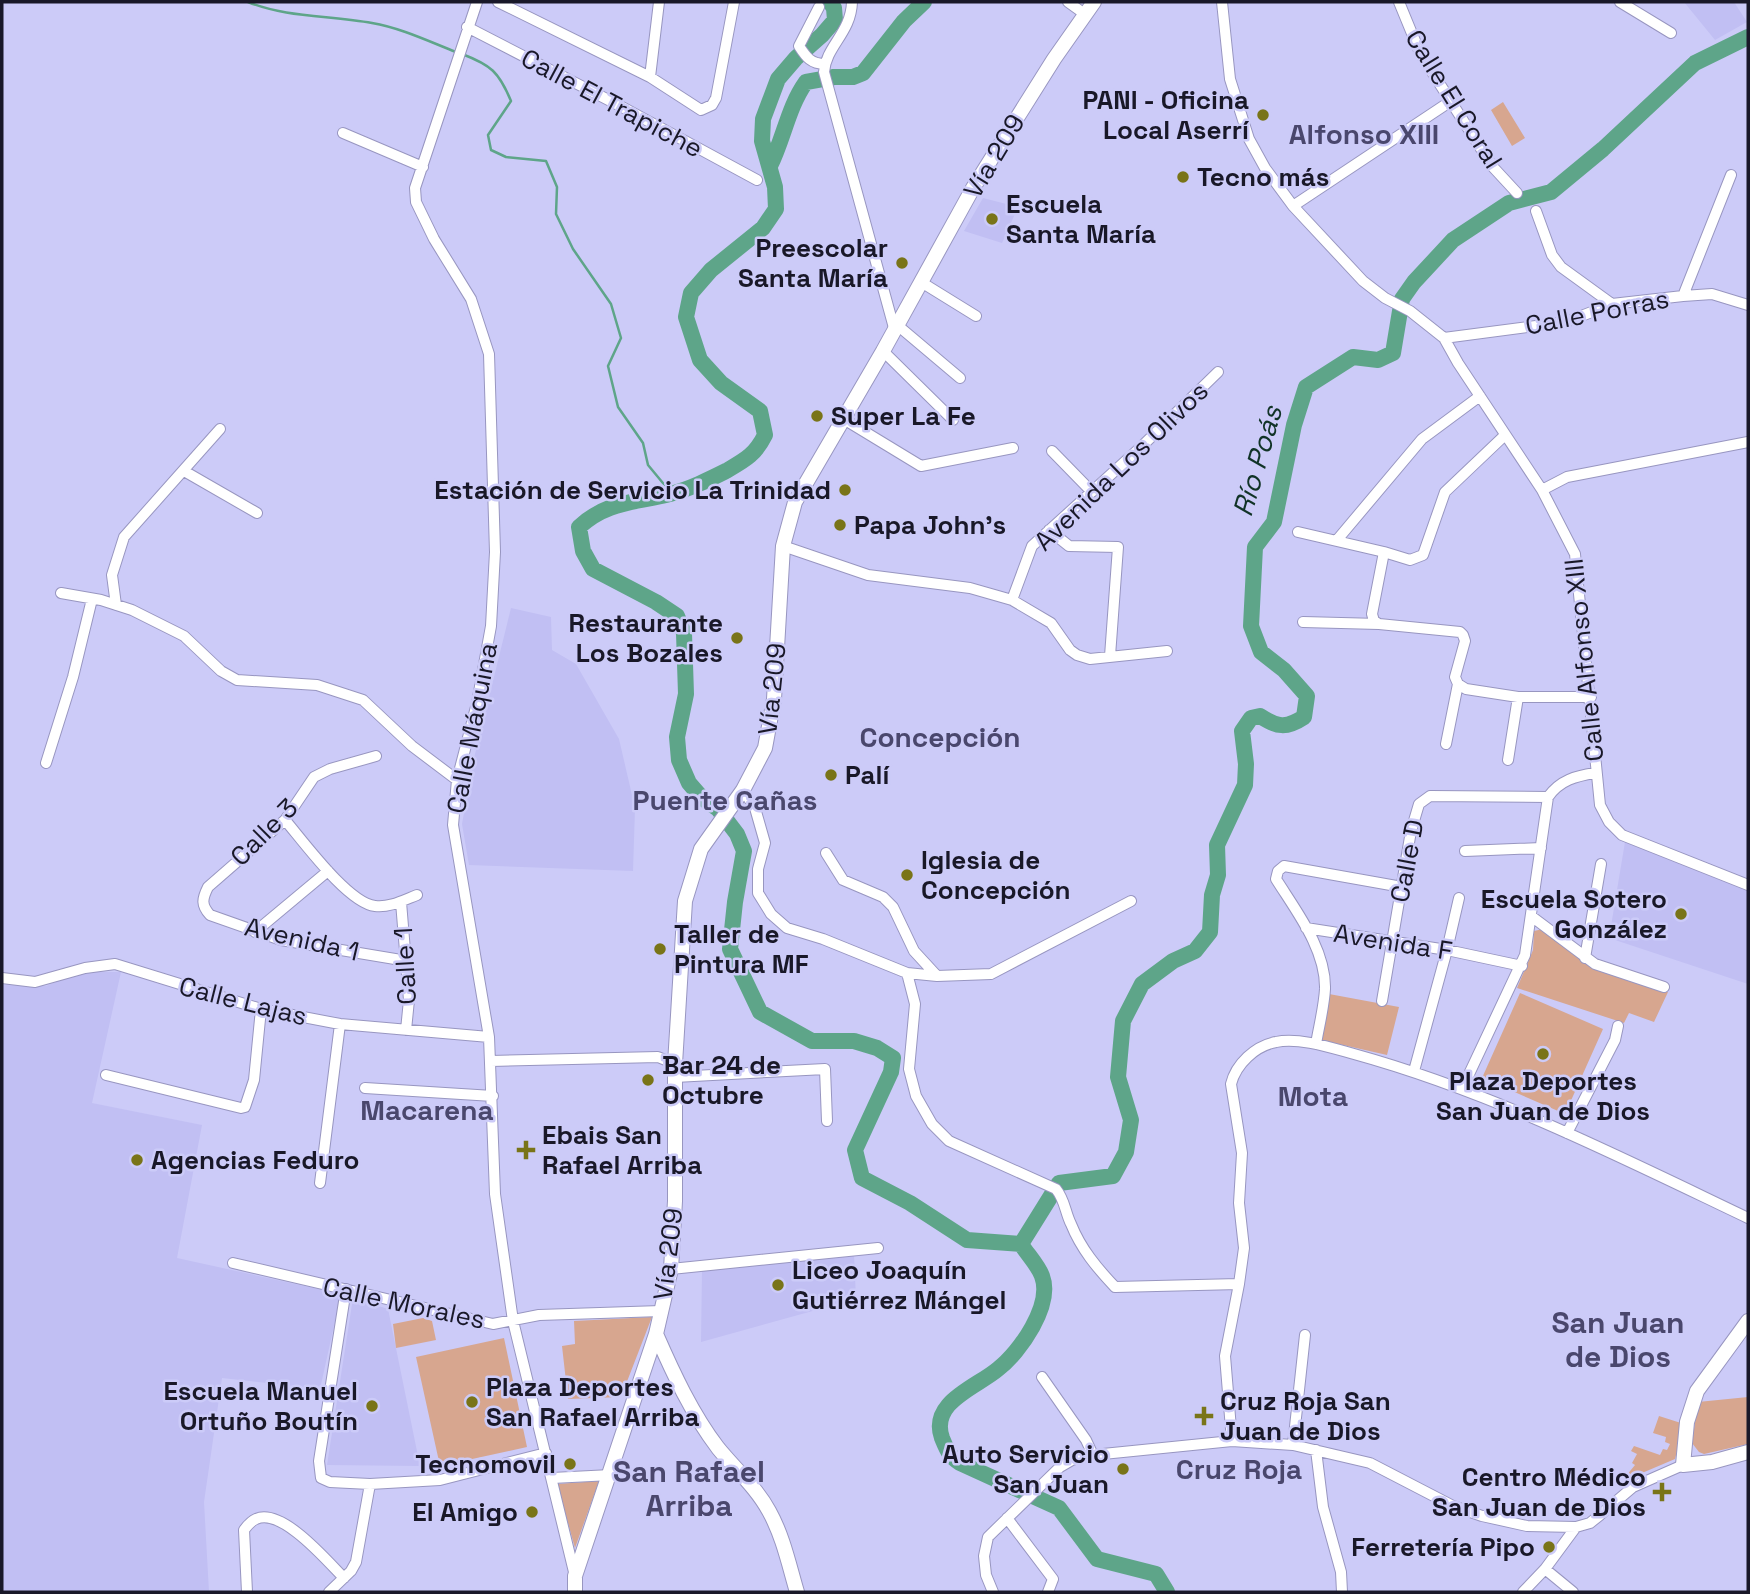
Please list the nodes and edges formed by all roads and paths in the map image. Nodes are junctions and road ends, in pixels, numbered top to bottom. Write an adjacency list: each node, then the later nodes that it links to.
1 (477, 2): 13 (street, Calle Máquina)
2 (498, 2): 16 (street)
3 (659, 2): 16 (street)
4 (734, 2): 16 (street)
5 (852, 2): 15 (street)
6 (1068, 2): 12 (street)
7 (1094, 2): 12 (main road, Vía 209)
8 (1222, 2): 23 (street, Calle Alfonso XIII)
9 (1399, 2): 17 (street, Calle El Coral)
10 (1620, 2): 14 (street)
11 (820, 7): 15 (street)
12 (1086, 15): 25 (main road, Vía 209)
13 (467, 27): 19 (street, Calle Máquina); 21 (street, Calle El Trapiche)
14 (1671, 33)
15 (824, 68): 30 (street)
16 (650, 77)
17 (1451, 101): 22 (street, Calle El Coral); 23 (street)
18 (343, 132): 19 (street)
19 (423, 167): 68 (street, Calle Máquina)
20 (1731, 175): 26 (street)
21 (757, 180)
22 (1517, 193)
23 (1293, 206): 31 (street, Calle Alfonso XIII)
24 (1536, 211): 27 (street)
25 (921, 282): 29 (street); 30 (main road, Vía 209)
26 (1683, 296): 27 (street, Calle Porras); 28 (street, Calle Porras)
27 (1612, 304): 31 (street, Calle Porras)
28 (1748, 305)
29 (976, 316)
30 (895, 326): 32 (main road, Vía 209); 34 (street)
31 (1444, 338): 35 (street, Calle Alfonso XIII)
32 (883, 351): 36 (main road, Vía 209); 37 (street)
33 (1218, 372): 45 (street, Avenida Los Olivos)
34 (960, 378)
35 (1480, 396): 39 (street, Calle Alfonso XIII); 49 (street)
36 (842, 418): 41 (street); 50 (main road, Vía 209)
37 (953, 420)
38 (220, 429): 43 (street)
39 (1504, 435): 44 (street, Calle Alfonso XIII); 51 (street)
40 (1748, 442): 44 (street)
41 (1013, 448)
42 (1052, 451): 45 (street)
43 (184, 471): 46 (street); 55 (street)
44 (1542, 490): 62 (street, Calle Alfonso XIII)
45 (1092, 492): 47 (street, Avenida Los Olivos)
46 (257, 513)
47 (1049, 530): 54 (street, Avenida Los Olivos); 59 (street)
48 (1298, 532): 49 (street)
49 (1337, 540): 51 (street)
50 (783, 546): 54 (street); 69 (main road, Vía 209)
51 (1384, 552): 57 (street)
52 (61, 593): 53 (street)
53 (92, 599): 55 (street); 66 (street)
54 (1012, 600): 59 (street)
55 (116, 605): 68 (street)
56 (1303, 622): 57 (street)
57 (1379, 624): 60 (street)
58 (1167, 651): 59 (street)
59 (1110, 656)
60 (1458, 684): 61 (street); 63 (street)
61 (1518, 696): 62 (street); 65 (street)
62 (1591, 697): 67 (street, Calle Alfonso XIII)
63 (1446, 744)
64 (376, 756): 71 (street, Calle 3)
65 (1508, 760)
66 (46, 763)
67 (1595, 773): 70 (street); 77 (street, Calle Alfonso XIII)
68 (457, 780): 101 (street, Calle Máquina)
69 (743, 790): 92 (street); 104 (main road, Vía 209)
70 (1548, 797): 72 (street); 78 (street, Calle D)
71 (285, 820): 76 (street); 83 (street, Calle 3)
72 (1541, 848): 73 (street); 84 (street)
73 (1465, 851)
74 (826, 853): 93 (street)
75 (1601, 864): 89 (street)
76 (328, 871): 81 (street); 86 (street)
77 (1748, 885)
78 (1402, 887): 85 (street); 87 (street, Calle D)
79 (417, 895): 81 (street)
80 (1459, 898): 88 (street)
81 (401, 901): 90 (street, Calle 1)
82 (1131, 901): 93 (street)
83 (203, 906): 86 (street, Avenida 1)
84 (1531, 916): 89 (street); 91 (street)
85 (1306, 928): 87 (street, Avenida F); 102 (street)
86 (255, 932): 90 (street, Avenida 1)
87 (1392, 941): 88 (street, Avenida F); 96 (street, Calle D)
88 (1447, 950): 91 (street, Avenida F); 105 (street)
89 (1584, 958): 95 (street)
90 (407, 961): 100 (street, Calle 1)
91 (1521, 966): 108 (street)
92 (907, 973): 93 (street); 117 (street)
93 (937, 976)
94 (2, 978): 97 (street, Calle Lajas)
95 (1664, 987)
96 (1382, 1001)
97 (261, 1009): 98 (street, Calle Lajas); 106 (street)
98 (340, 1024): 100 (street, Calle Lajas); 112 (street)
99 (1618, 1026): 111 (street)
100 (406, 1030): 101 (street, Calle Lajas)
101 (489, 1037): 103 (street, Calle Máquina)
102 (1316, 1044): 105 (street); 117 (street)
103 (491, 1061): 104 (street); 109 (street, Calle Máquina)
104 (675, 1071): 110 (street); 116 (main road, Vía 209)
105 (1414, 1071): 108 (street)
106 (106, 1075)
107 (366, 1088): 109 (street)
108 (1462, 1089): 111 (street)
109 (493, 1096): 120 (street, Calle Máquina)
110 (827, 1121)
111 (1567, 1133): 113 (street)
112 (320, 1183)
113 (1748, 1218)
114 (878, 1248): 116 (street)
115 (233, 1264): 118 (street, Calle Morales)
116 (671, 1269): 119 (main road, Vía 209)
117 (1240, 1284): 127 (street)
118 (346, 1289): 120 (street, Calle Morales); 136 (street)
119 (662, 1311): 120 (street, Calle Morales); 122 (main road, Vía 209)
120 (513, 1321): 131 (street, Calle Máquina)
121 (1748, 1321): 133 (main road)
122 (656, 1334): 124 (main road); 125 (main road, Vía 209)
123 (1305, 1335): 128 (street)
124 (670, 1366): 125 (main road); 145 (main road)
125 (644, 1373): 134 (main road, Vía 209)
126 (1042, 1377): 132 (street)
127 (1232, 1441): 128 (street); 132 (street)
128 (1293, 1445): 129 (street)
129 (1316, 1450): 138 (street); 148 (street)
130 (1748, 1452): 133 (main road)
131 (546, 1453): 135 (street, Calle Máquina); 136 (street)
132 (1093, 1455): 137 (street)
133 (1683, 1465): 138 (street)
134 (611, 1475): 135 (street); 140 (main road, Vía 209)
135 (552, 1478): 140 (street, Calle Máquina)
136 (370, 1483): 141 (street)
137 (1007, 1518): 146 (street); 147 (street)
138 (1576, 1527): 139 (street)
139 (1545, 1569): 149 (street); 150 (street)
140 (575, 1576): 144 (main road, Vía 209)
141 (344, 1578): 142 (street); 143 (street)
142 (247, 1592)
143 (329, 1592)
144 (575, 1592)
145 (797, 1592)
146 (993, 1592)
147 (1048, 1592)
148 (1342, 1592)
149 (1523, 1592)
150 (1573, 1592)

